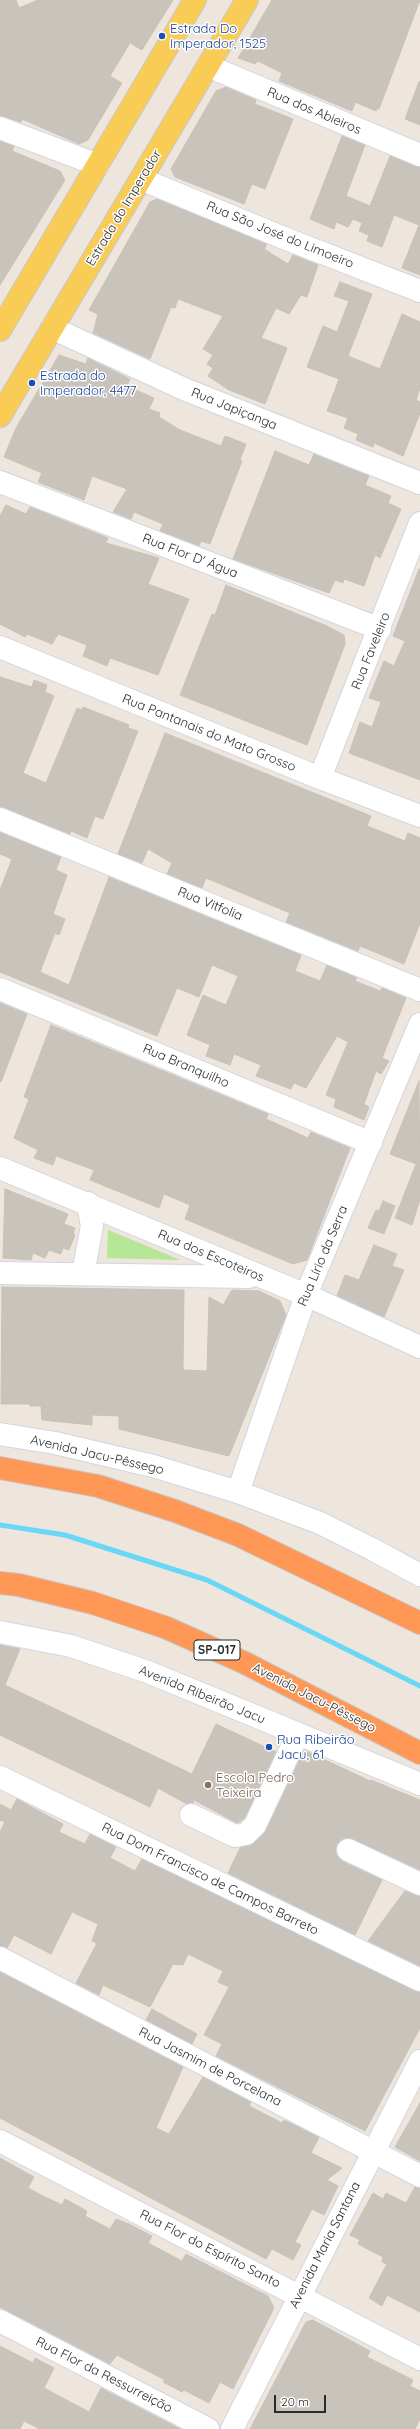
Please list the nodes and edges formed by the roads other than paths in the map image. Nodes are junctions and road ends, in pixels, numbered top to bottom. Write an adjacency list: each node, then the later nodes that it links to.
1 (195, 0): 6 (main road)
2 (247, 0): 3 (main road, Estrada do Imperador)
3 (208, 66): 5 (street, Rua dos Abieiros); 7 (main road, Estrada do Imperador)
4 (0, 128): 6 (street)
5 (420, 155)
6 (98, 165): 10 (main road)
7 (141, 178): 8 (street, Rua São José do Limoeiro); 9 (main road, Estrada do Imperador)
8 (420, 291)
9 (52, 328): 11 (main road, Estrada do Imperador); 13 (street, Rua Japiçanga)
10 (0, 330)
11 (0, 416)
12 (0, 482): 15 (street, Rua Flor D' Água)
13 (420, 483)
14 (420, 523): 15 (street, Rua Faveleiro)
15 (380, 629): 17 (street, Rua Faveleiro)
16 (0, 647): 17 (street, Rua Pantanais do Mato Grosso)
17 (320, 778): 18 (street, Rua Pantanais do Mato Grosso)
18 (420, 816)
19 (0, 819): 21 (street, Rua Vitfolia)
20 (0, 989): 23 (street, Rua Branquilho)
21 (420, 990)
22 (420, 1024): 23 (street, Rua Lírio da Serra)
23 (371, 1143): 29 (street, Rua Lírio da Serra)
24 (0, 1168): 25 (street, Rua dos Escoteiros)
25 (88, 1203): 27 (street); 28 (street, Rua dos Escoteiros)
26 (0, 1274): 27 (street)
27 (83, 1274): 28 (street)
28 (258, 1277): 29 (street, Rua dos Escoteiros)
29 (306, 1295): 30 (street, Rua dos Escoteiros); 33 (street, Rua Lírio da Serra)
30 (420, 1347)
31 (0, 1434): 33 (street, Avenida Jacu-Pêssego)
32 (0, 1468): 36 (highway)
33 (238, 1492): 34 (street, Avenida Jacu-Pêssego)
34 (420, 1575)
35 (0, 1583): 39 (highway, Avenida Jacu-Pêssego / SP-017)
36 (420, 1623)
37 (0, 1632): 38 (street, Avenida Ribeirão Jacu)
38 (298, 1734): 41 (street, Avenida Ribeirão Jacu); 42 (street)
39 (420, 1753)
40 (0, 1777): 46 (street, Rua Dom Francisco de Campos Barreto)
41 (420, 1784)
42 (191, 1815)
43 (348, 1850): 44 (street)
44 (420, 1884)
45 (0, 1958): 49 (street, Rua Jasmim de Porcelana)
46 (420, 1980)
47 (420, 2061): 49 (street, Avenida Maria Santana)
48 (0, 2141): 51 (street, Rua Flor do Espírito Santo)
49 (373, 2152): 50 (street, Rua Jasmim de Porcelana); 51 (street, Avenida Maria Santana)
50 (420, 2176)
51 (299, 2295): 53 (street, Rua Flor do Espírito Santo); 55 (street, Avenida Maria Santana)
52 (0, 2321): 54 (street, Rua Flor da Ressurreição)
53 (420, 2358)
54 (208, 2429)
55 (232, 2429)

